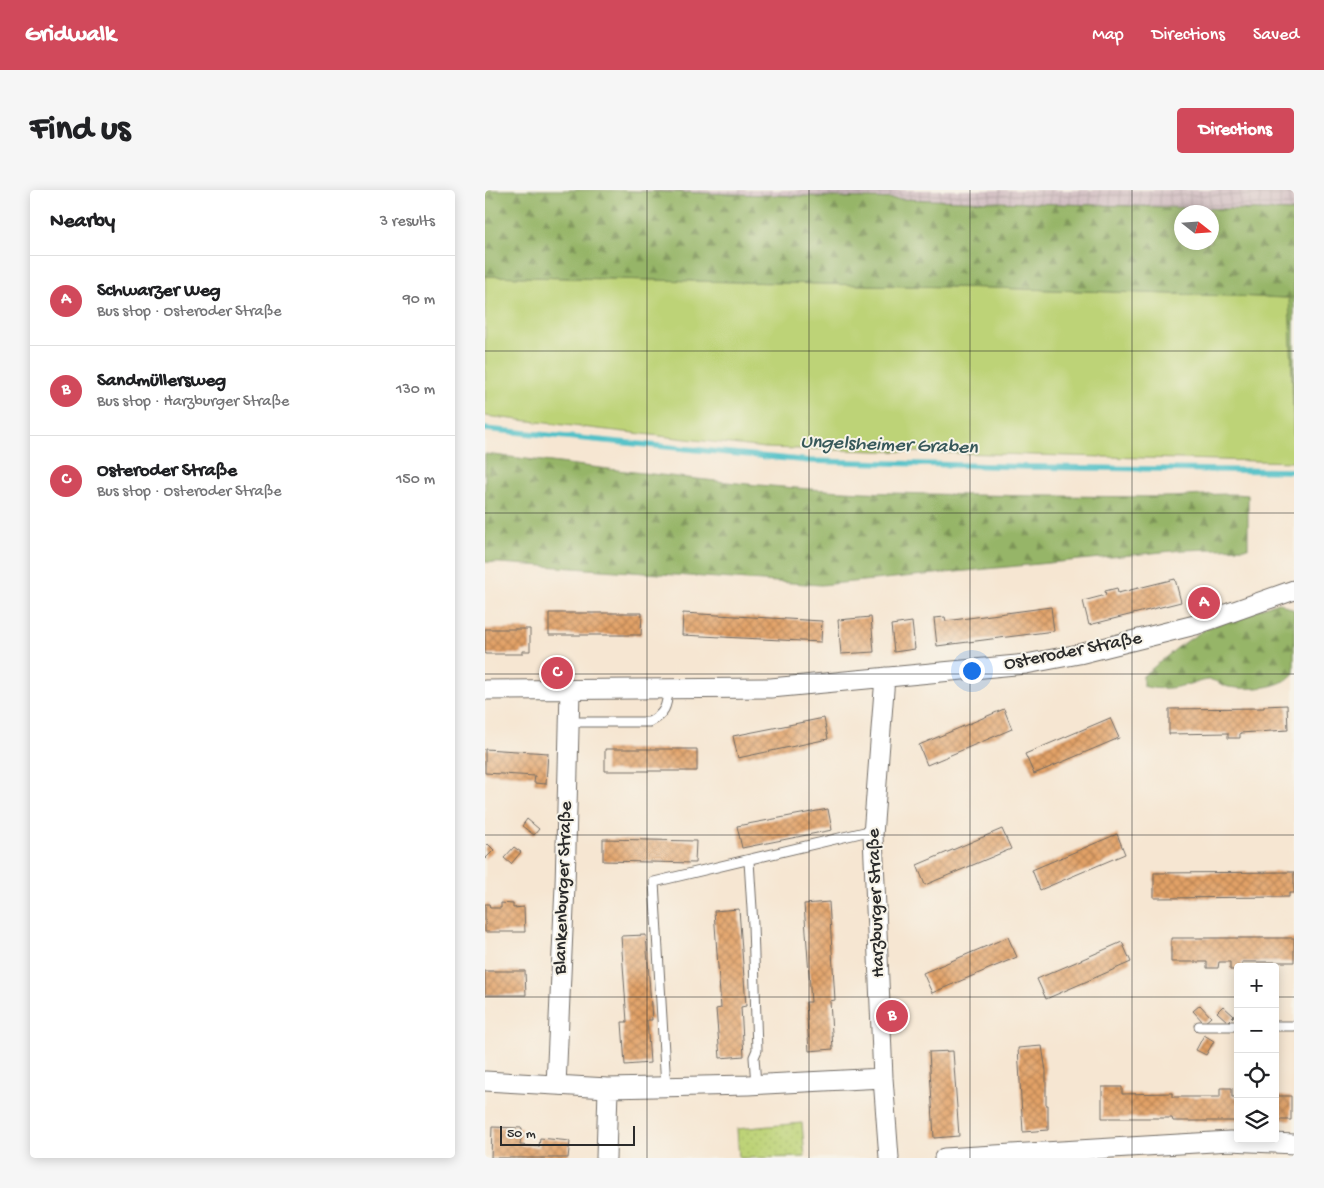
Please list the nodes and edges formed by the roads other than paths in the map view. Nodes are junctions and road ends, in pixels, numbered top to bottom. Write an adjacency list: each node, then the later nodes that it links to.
1 (1294, 590): 2 (street, Osteroder Straße)
2 (885, 677): 5 (street, Osteroder Straße); 7 (street, Harzburger Straße)
3 (485, 690): 4 (street, Osteroder Straße)
4 (570, 690): 5 (street, Osteroder Straße); 6 (street, Blankenburger Straße)
5 (667, 690): 6 (lane)
6 (569, 722): 15 (street, Blankenburger Straße)
7 (873, 830): 8 (lane); 13 (street, Harzburger Straße)
8 (749, 861): 16 (lane); 17 (lane)
9 (1199, 1026): 10 (lane)
10 (1234, 1026)
11 (1279, 1026): 12 (lane)
12 (1294, 1026)
13 (883, 1078): 16 (street); 22 (street, Harzburger Straße)
14 (485, 1082): 15 (street)
15 (556, 1085): 18 (street)
16 (756, 1085): 17 (street)
17 (666, 1086): 18 (street)
18 (608, 1088): 21 (street)
19 (1294, 1144): 20 (street)
20 (1128, 1153): 23 (street)
21 (606, 1158)
22 (889, 1158)
23 (944, 1158)

